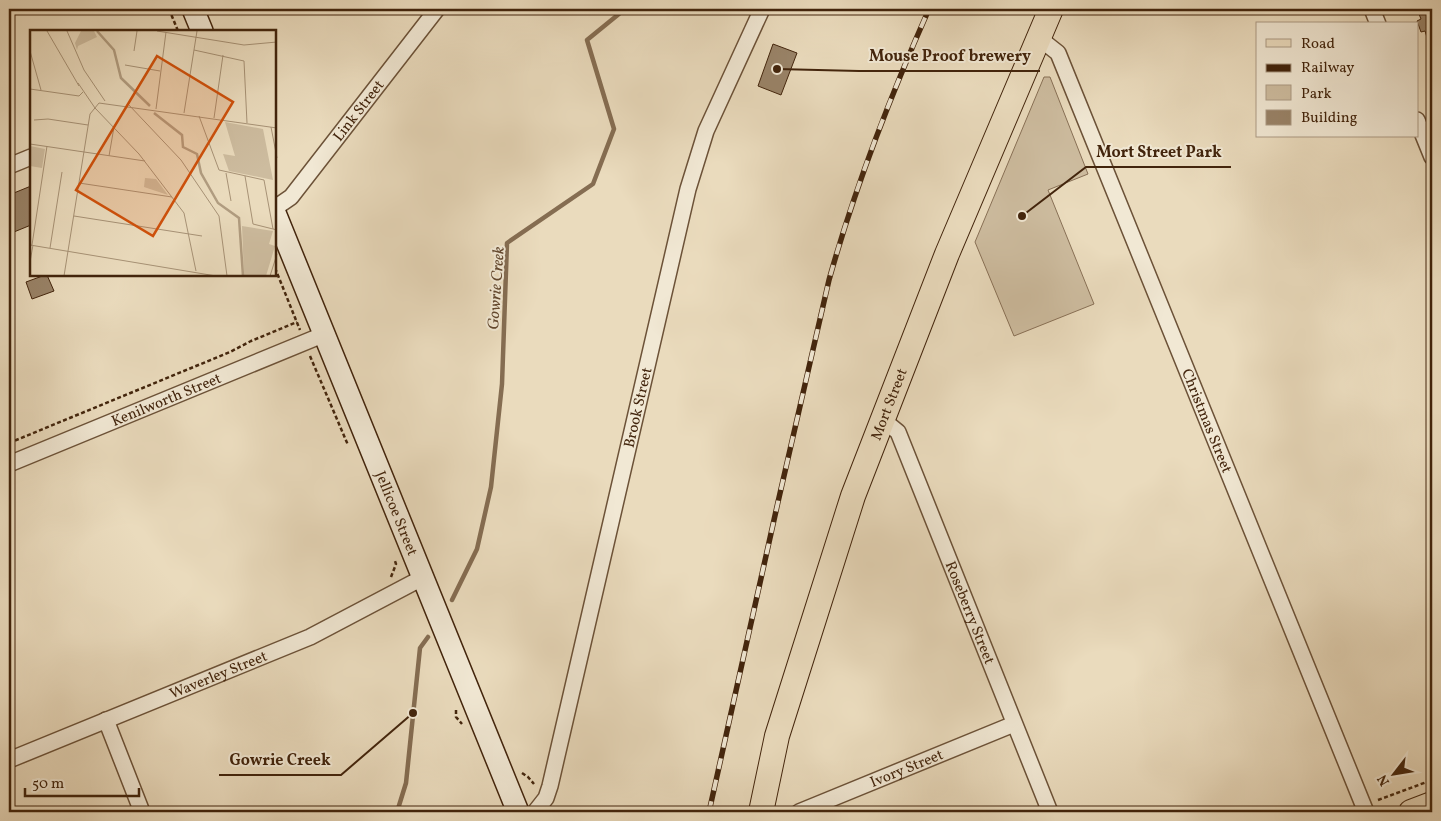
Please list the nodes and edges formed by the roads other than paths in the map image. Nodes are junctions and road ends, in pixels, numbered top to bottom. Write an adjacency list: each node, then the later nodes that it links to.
1 (193, 9): 7 (main road)
2 (437, 9): 13 (street, Link Street)
3 (762, 9): 26 (street, Brook Street)
4 (1051, 9): 8 (main road, Mort Street)
5 (1372, 9): 6 (street)
6 (1377, 22)
7 (202, 30)
8 (1039, 38): 16 (main road, Mort Street); 23 (street, Christmas Street)
9 (1418, 122): 11 (street)
10 (30, 157): 12 (street)
11 (1432, 157)
12 (9, 166)
13 (276, 207)
14 (276, 215): 15 (main road, Jellicoe Street)
15 (325, 334): 17 (street, Kenilworth Street); 18 (main road, Jellicoe Street)
16 (882, 419): 20 (street, Roseberry Street); 27 (main road, Mort Street)
17 (9, 464)
18 (425, 586): 19 (street, Waverley Street); 25 (main road, Jellicoe Street)
19 (106, 720): 21 (street, Waverley Street); 24 (street)
20 (1014, 724): 28 (street, Ivory Street); 29 (street, Roseberry Street)
21 (9, 760)
22 (1432, 804): 30 (main road)
23 (1365, 809)
24 (142, 812)
25 (518, 812)
26 (535, 812)
27 (762, 812)
28 (799, 812)
29 (1050, 812)
30 (1411, 812)

